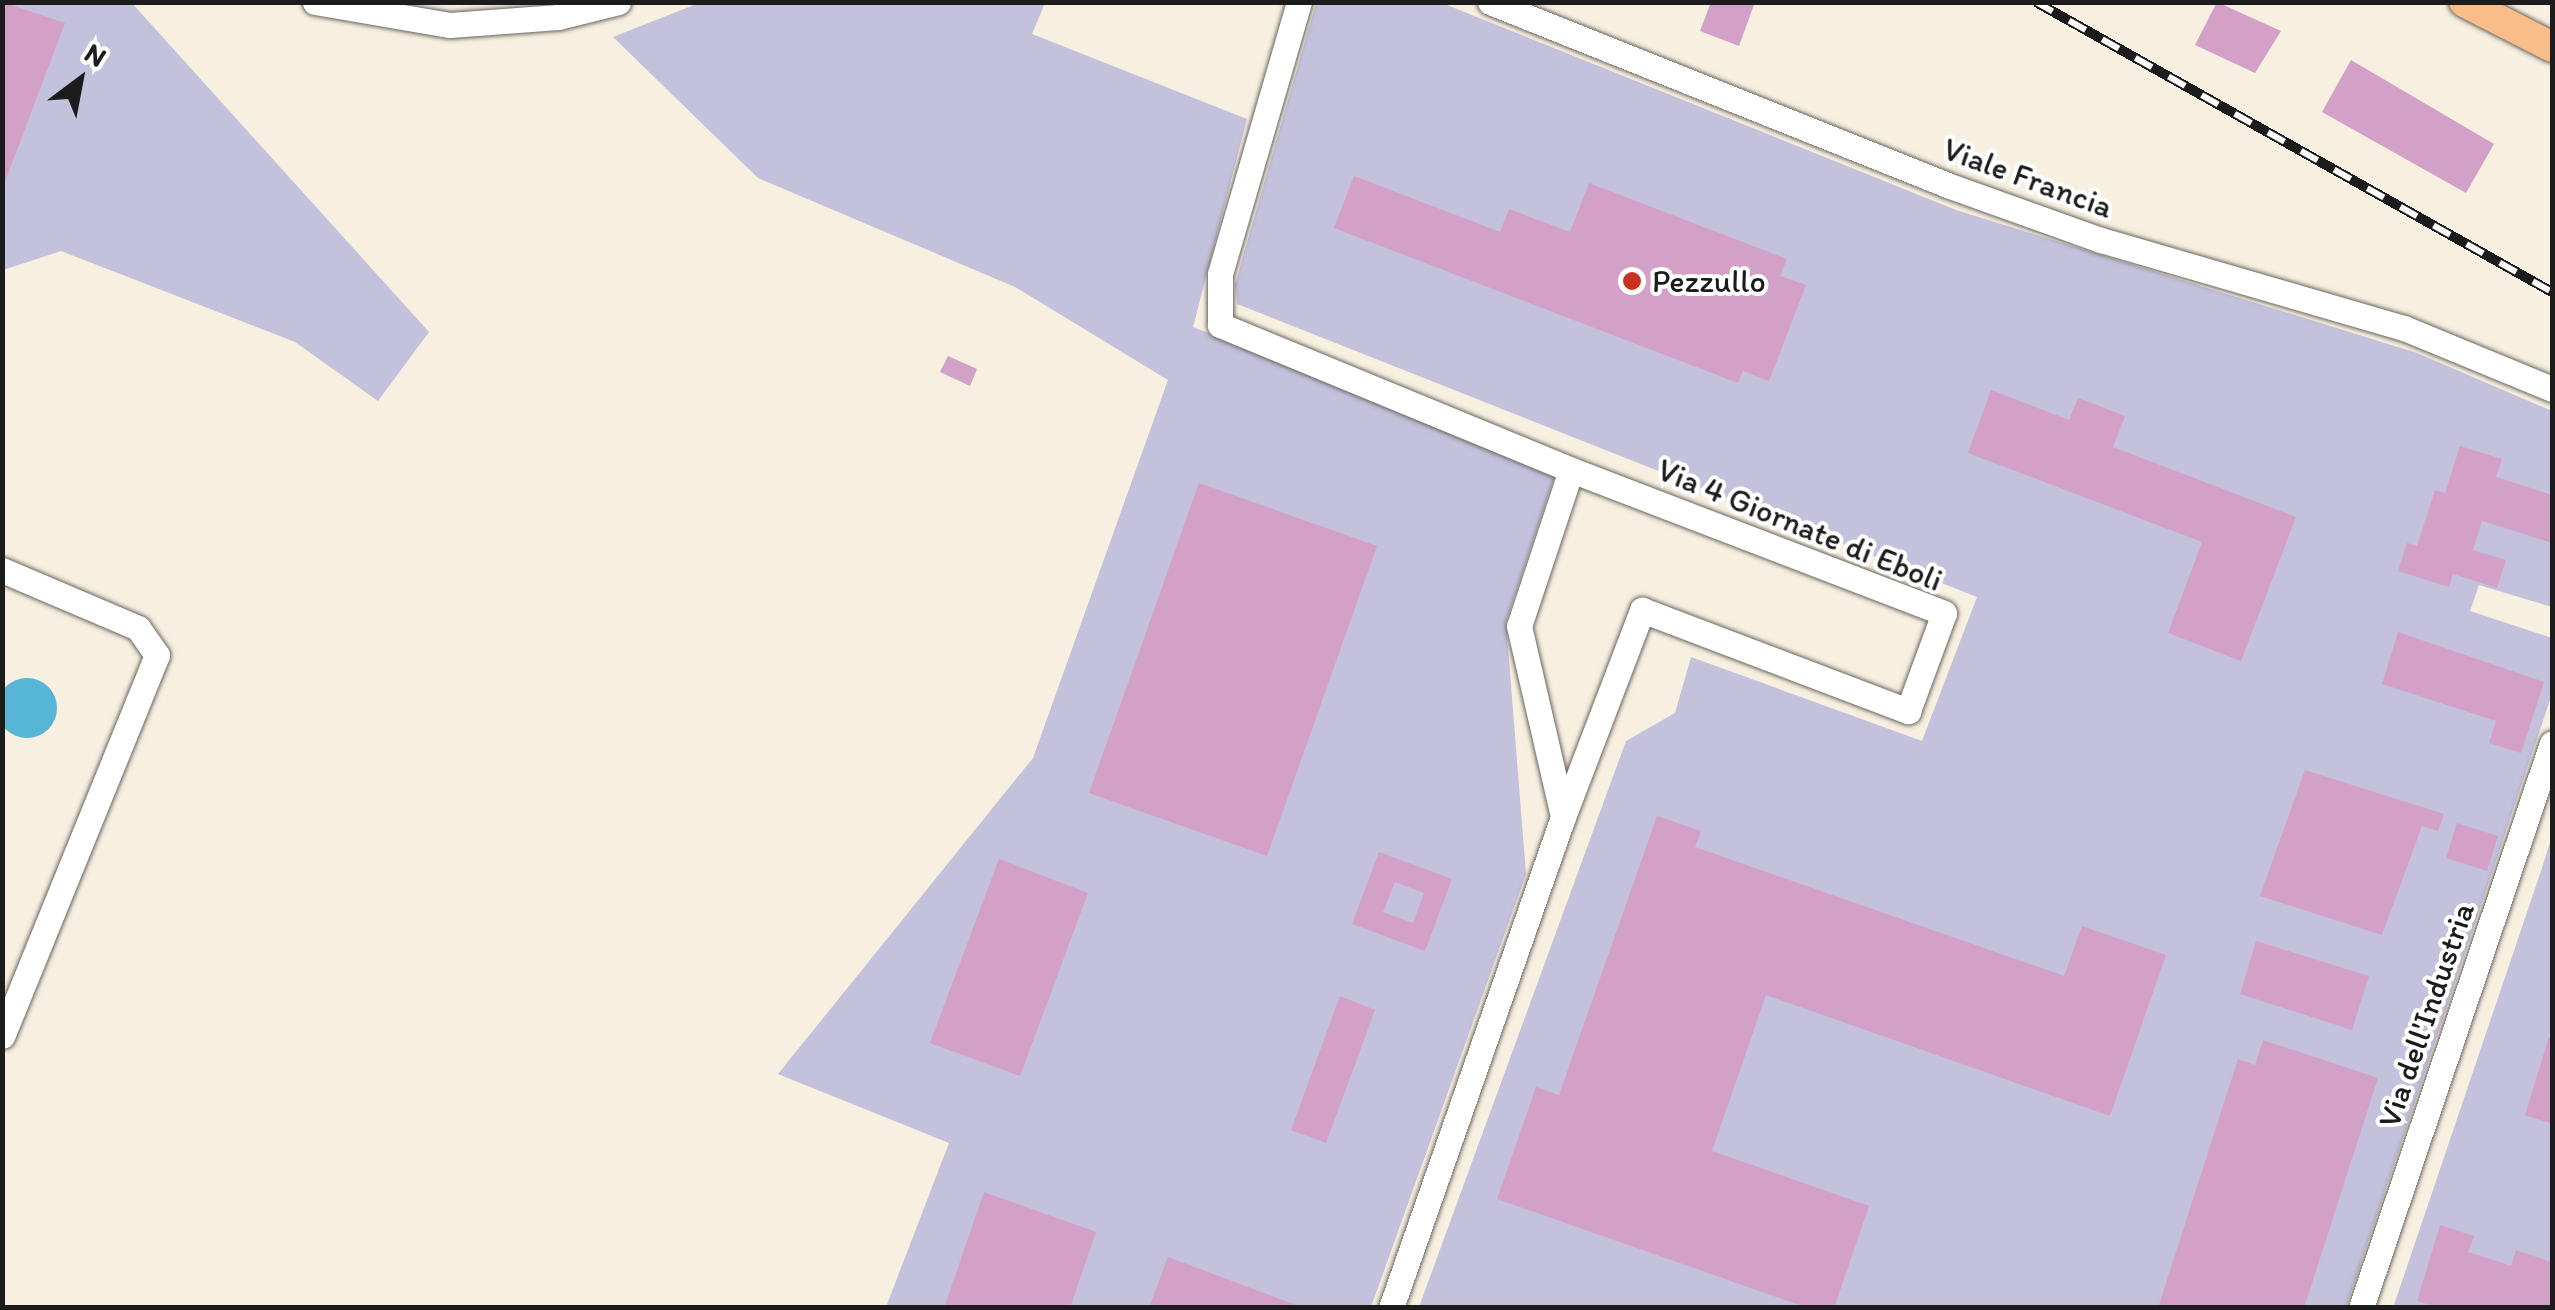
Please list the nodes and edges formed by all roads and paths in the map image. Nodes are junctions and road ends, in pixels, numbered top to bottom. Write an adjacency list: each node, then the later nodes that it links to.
1 (315, 2): 2 (street)
2 (618, 2)
3 (1299, 2): 8 (street, Via 4 Giornate di Eboli)
4 (1490, 2): 7 (street, Viale Francia)
5 (2464, 2): 6 (main road)
6 (2552, 47)
7 (2552, 390)
8 (1570, 470): 11 (street); 11 (street, Via 4 Giornate di Eboli)
9 (2, 570): 12 (street)
10 (2552, 743): 14 (street, Via dell'Industria)
11 (1564, 817): 13 (street, Via 4 Giornate di Eboli)
12 (2, 1036)
13 (1391, 1308)
14 (2362, 1308)

